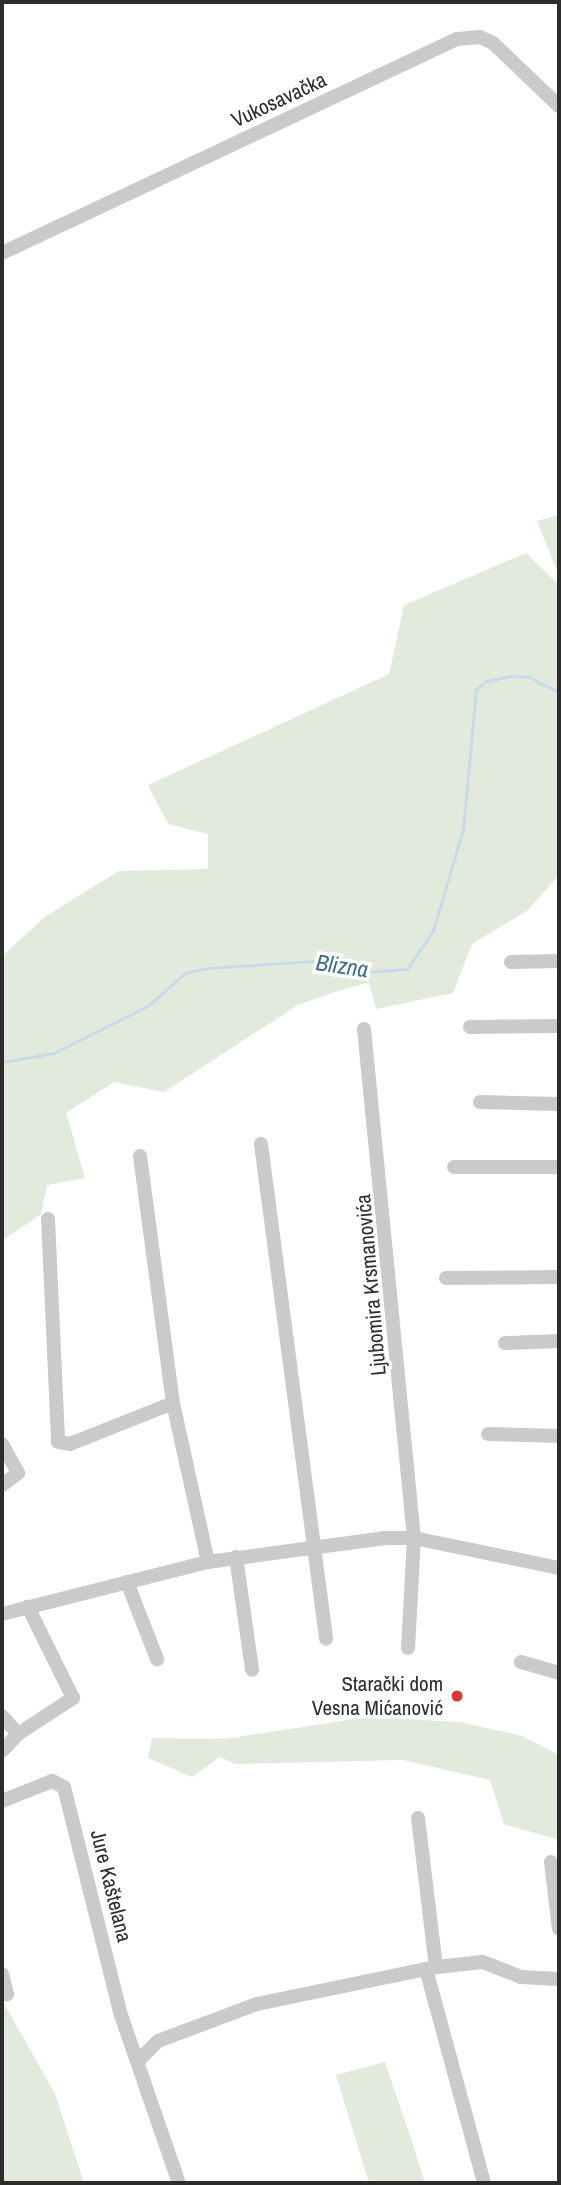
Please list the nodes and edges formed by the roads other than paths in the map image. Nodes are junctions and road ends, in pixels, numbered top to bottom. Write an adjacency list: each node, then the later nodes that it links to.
1 (559, 106): 2 (street, Vukosavačka)
2 (2, 253)
3 (559, 961): 4 (street)
4 (511, 962)
5 (559, 1026): 6 (street)
6 (470, 1027)
7 (364, 1029): 24 (street, Ljubomira Krsmanovića)
8 (480, 1102): 9 (street)
9 (559, 1104)
10 (261, 1144): 25 (street)
11 (140, 1157): 19 (street)
12 (454, 1167): 13 (street)
13 (559, 1167)
14 (48, 1219): 19 (street)
15 (559, 1277): 16 (street)
16 (446, 1278)
17 (559, 1341): 18 (street)
18 (505, 1343)
19 (173, 1404): 27 (street)
20 (488, 1434): 21 (street)
21 (559, 1436)
22 (2, 1444): 23 (street)
23 (2, 1485)
24 (414, 1538): 25 (street); 28 (street); 33 (street, Ljubomira Krsmanovića)
25 (316, 1549): 26 (street); 32 (street)
26 (236, 1557): 27 (street); 36 (street)
27 (208, 1562): 29 (street)
28 (559, 1568)
29 (127, 1582): 30 (street); 34 (street)
30 (28, 1607): 31 (street); 39 (street)
31 (2, 1614)
32 (326, 1639)
33 (408, 1648)
34 (157, 1659)
35 (521, 1662): 37 (street)
36 (252, 1670)
37 (559, 1673)
38 (2, 1716): 39 (street)
39 (18, 1734): 40 (street)
40 (2, 1751)
41 (2, 1801): 49 (street, Jure Kaštelana)
42 (418, 1818): 45 (street)
43 (551, 1862): 44 (street)
44 (559, 1929)
45 (431, 1968): 47 (street); 50 (street); 53 (street)
46 (2, 1974): 48 (street)
47 (559, 1979)
48 (7, 1994)
49 (131, 2042): 50 (street); 51 (street, Jure Kaštelana)
50 (148, 2046): 51 (street)
51 (139, 2060): 52 (street, Jure Kaštelana)
52 (179, 2183)
53 (484, 2183)

